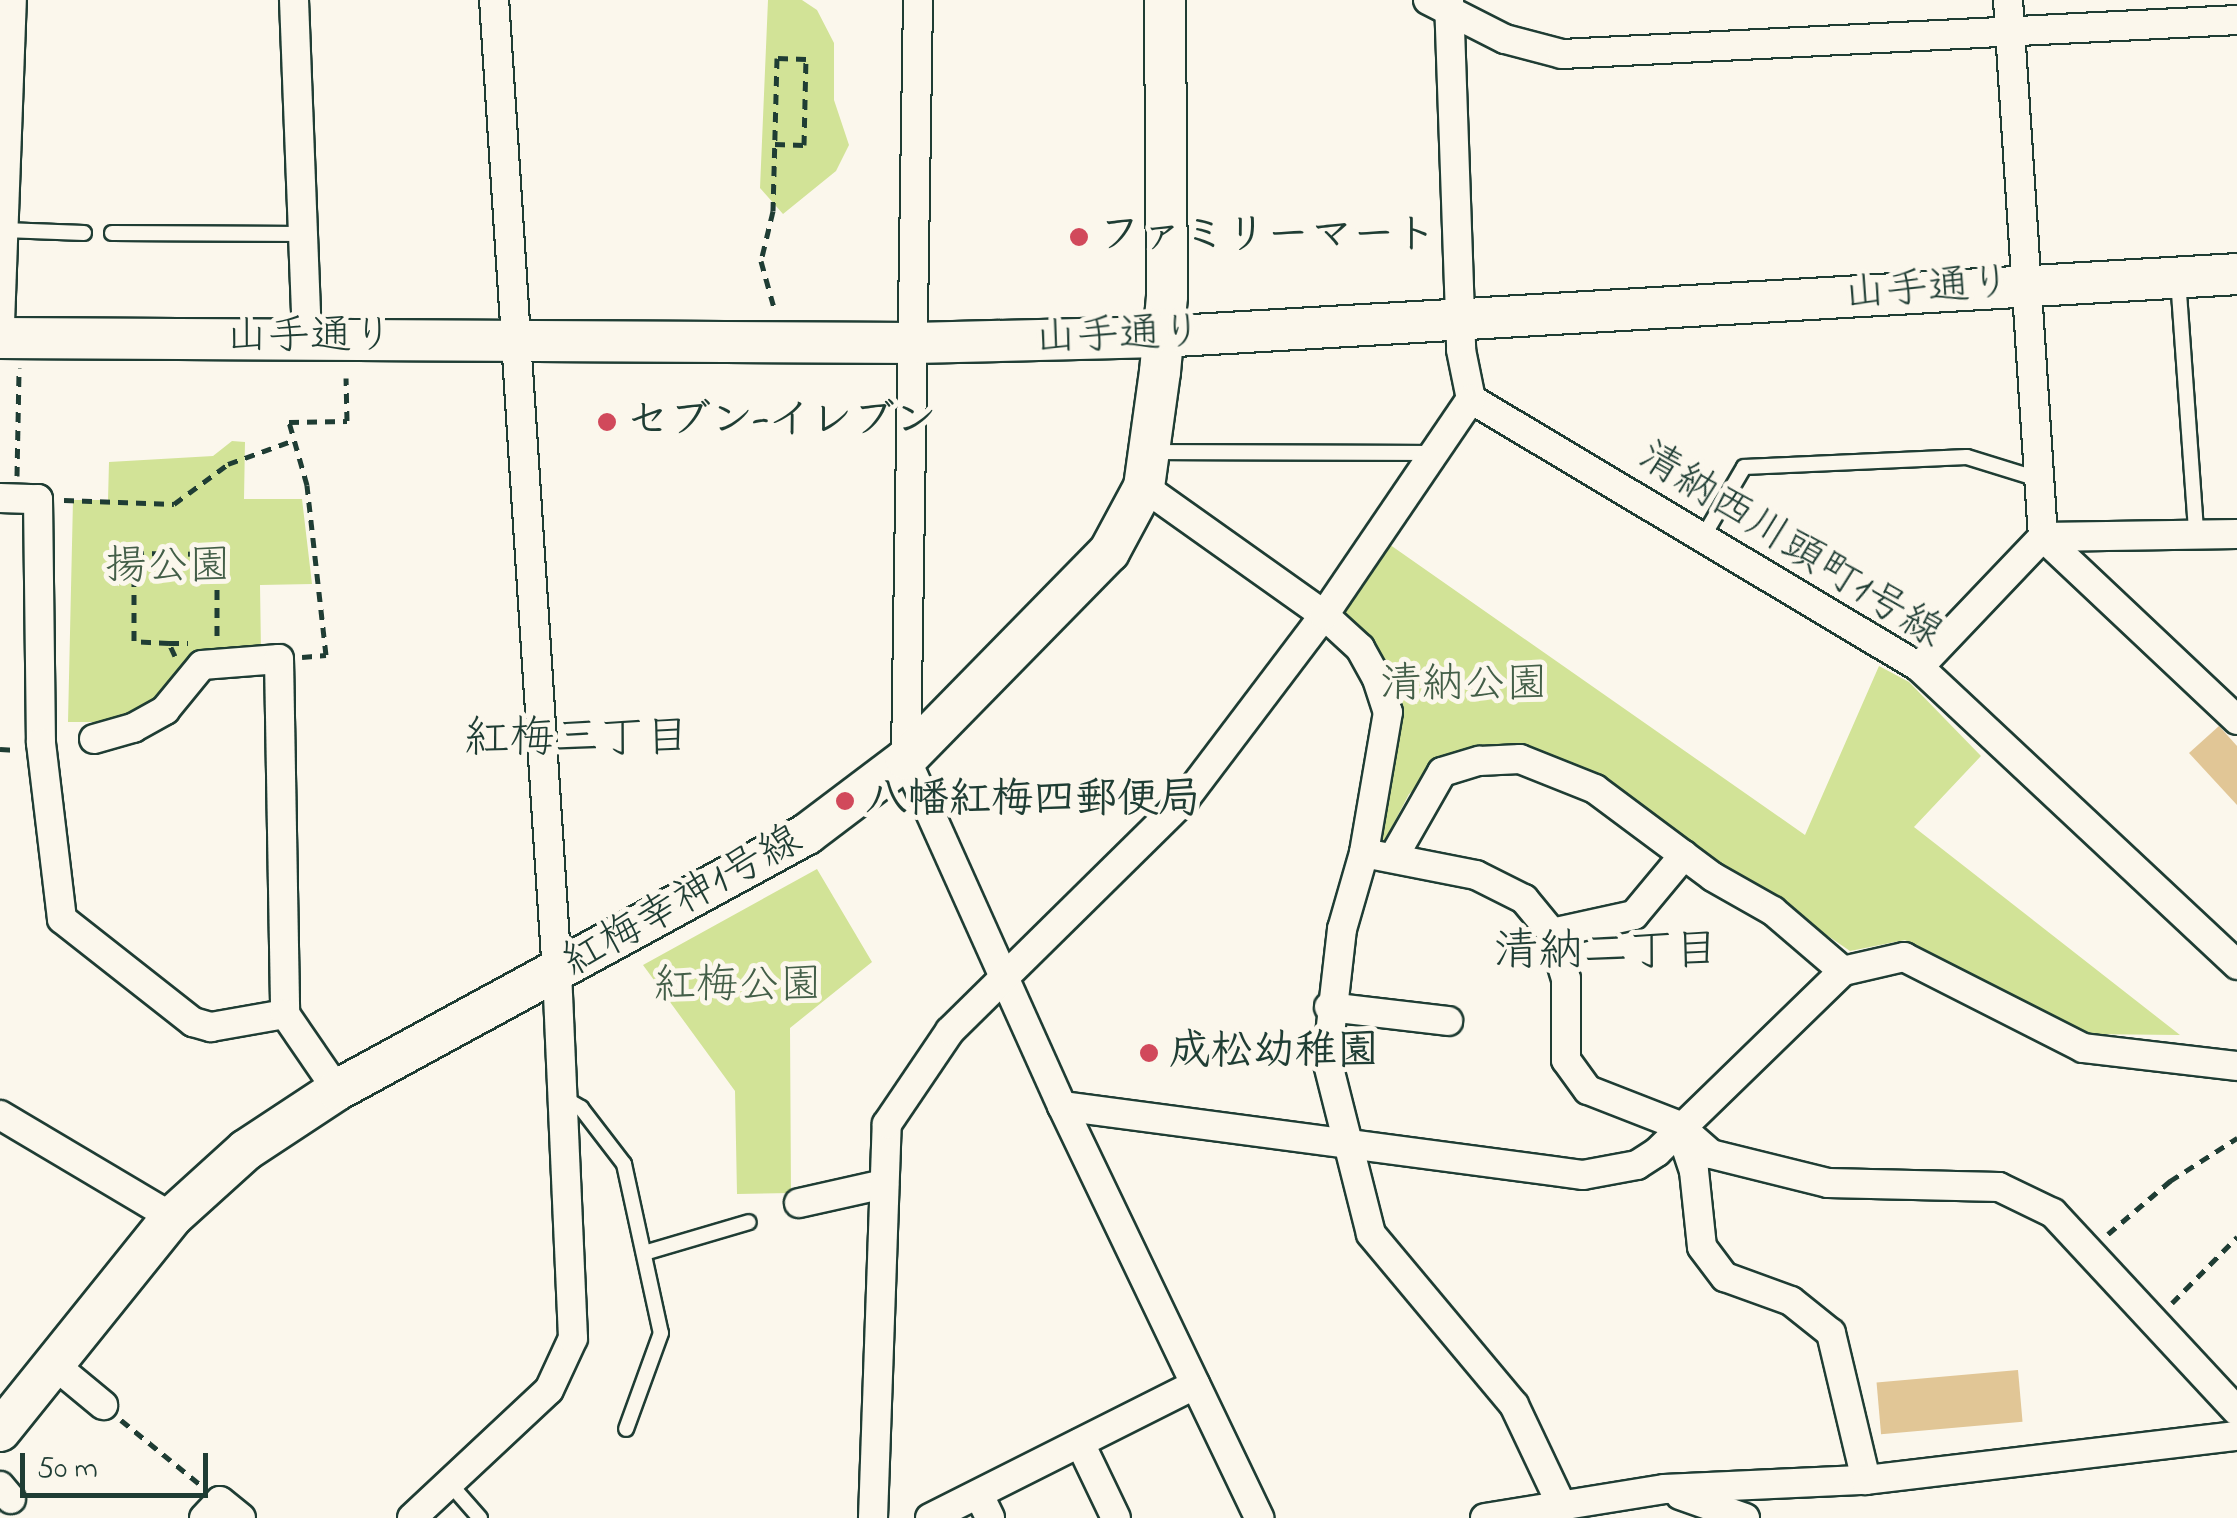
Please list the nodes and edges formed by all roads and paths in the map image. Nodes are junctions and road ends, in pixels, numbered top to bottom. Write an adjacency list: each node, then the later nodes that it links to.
1 (12, 0): 11 (street)
2 (294, 0): 14 (street)
3 (494, 0): 21 (street)
4 (918, 0): 24 (street)
5 (1165, 0): 22 (street, 紅梅幸神1号線)
6 (2008, 0): 9 (street)
7 (1442, 4): 9 (street); 19 (street)
8 (2237, 20): 9 (street)
9 (2012, 34): 17 (street)
10 (775, 144): 10 (path); 18 (path)
11 (4, 230): 12 (lane); 20 (street)
12 (84, 233)
13 (112, 233): 14 (lane)
14 (304, 234): 23 (street)
15 (2237, 274): 16 (street, 山手通り)
16 (2178, 278): 17 (street, 山手通り); 33 (lane)
17 (2026, 283): 19 (street, 山手通り); 31 (street)
18 (776, 314)
19 (1463, 320): 22 (street, 山手通り); 27 (street)
20 (0, 323)
21 (511, 337): 23 (street, 山手通り); 24 (street, 山手通り); 51 (street)
22 (1159, 337): 24 (street, 山手通り); 30 (street, 紅梅幸神1号線)
23 (307, 338): 25 (street, 山手通り)
24 (914, 343): 44 (street)
25 (10, 353): 32 (path)
26 (346, 378): 28 (path)
27 (1471, 399): 29 (street); 35 (street, 清納西川頭町1号線)
28 (294, 440): 32 (path); 39 (path)
29 (1431, 453): 30 (lane); 37 (street)
30 (1147, 470): 37 (street); 44 (street, 紅梅幸神1号線)
31 (2035, 478): 35 (lane); 36 (street)
32 (18, 499): 54 (street)
33 (2196, 531): 34 (street); 36 (street)
34 (2237, 534)
35 (1702, 537): 40 (street, 清納西川頭町1号線)
36 (2042, 537): 40 (street); 42 (street)
37 (1324, 614): 45 (street); 52 (street)
38 (169, 643): 38 (path); 41 (path)
39 (279, 659): 41 (street); 54 (street)
40 (1919, 666): 49 (street, 清納西川頭町1号線)
41 (186, 682): 43 (street)
42 (2237, 720)
43 (94, 739)
44 (906, 759): 51 (street, 紅梅幸神1号線); 52 (street)
45 (1364, 854): 47 (street); 53 (street)
46 (1684, 855): 47 (street); 48 (street); 50 (street)
47 (1393, 858): 48 (street)
48 (1552, 933): 61 (street)
49 (2237, 965)
50 (1842, 971): 56 (street); 61 (street)
51 (558, 973): 57 (street, 紅梅幸神1号線); 58 (street)
52 (1006, 981): 59 (street); 64 (street)
53 (1329, 1007): 55 (street); 63 (street)
54 (285, 1014): 57 (street)
55 (1448, 1020)
56 (2237, 1066)
57 (337, 1090): 66 (street, 紅梅幸神1号線)
58 (564, 1098): 70 (lane); 81 (street)
59 (1062, 1106): 63 (street); 73 (street)
60 (0, 1115): 66 (street)
61 (1678, 1124): 63 (street); 69 (street); 80 (street)
62 (2237, 1138): 69 (path)
63 (1347, 1141): 83 (street)
64 (884, 1184): 65 (street); 88 (street)
65 (798, 1203)
66 (172, 1217): 72 (street, 紅梅幸神1号線)
67 (749, 1222): 70 (lane)
68 (2237, 1238): 71 (path)
69 (2090, 1251): 71 (street)
70 (644, 1253): 76 (lane)
71 (2154, 1322): 75 (street)
72 (57, 1367): 74 (street); 77 (street, 紅梅幸神1号線)
73 (1195, 1385): 79 (street); 91 (street)
74 (103, 1405): 85 (path)
75 (2237, 1411)
76 (626, 1429)
77 (0, 1431)
78 (2237, 1436): 80 (street)
79 (1080, 1444): 84 (street); 90 (street)
80 (1866, 1480): 82 (street)
81 (451, 1484): 86 (street); 87 (lane)
82 (1664, 1490): 83 (street); 93 (street)
83 (1561, 1504): 92 (street)
84 (985, 1506): 89 (street)
85 (222, 1512)
86 (412, 1518)
87 (480, 1518)
88 (873, 1518)
89 (930, 1518)
90 (1116, 1518)
91 (1259, 1518)
92 (1485, 1518)
93 (1745, 1518)

